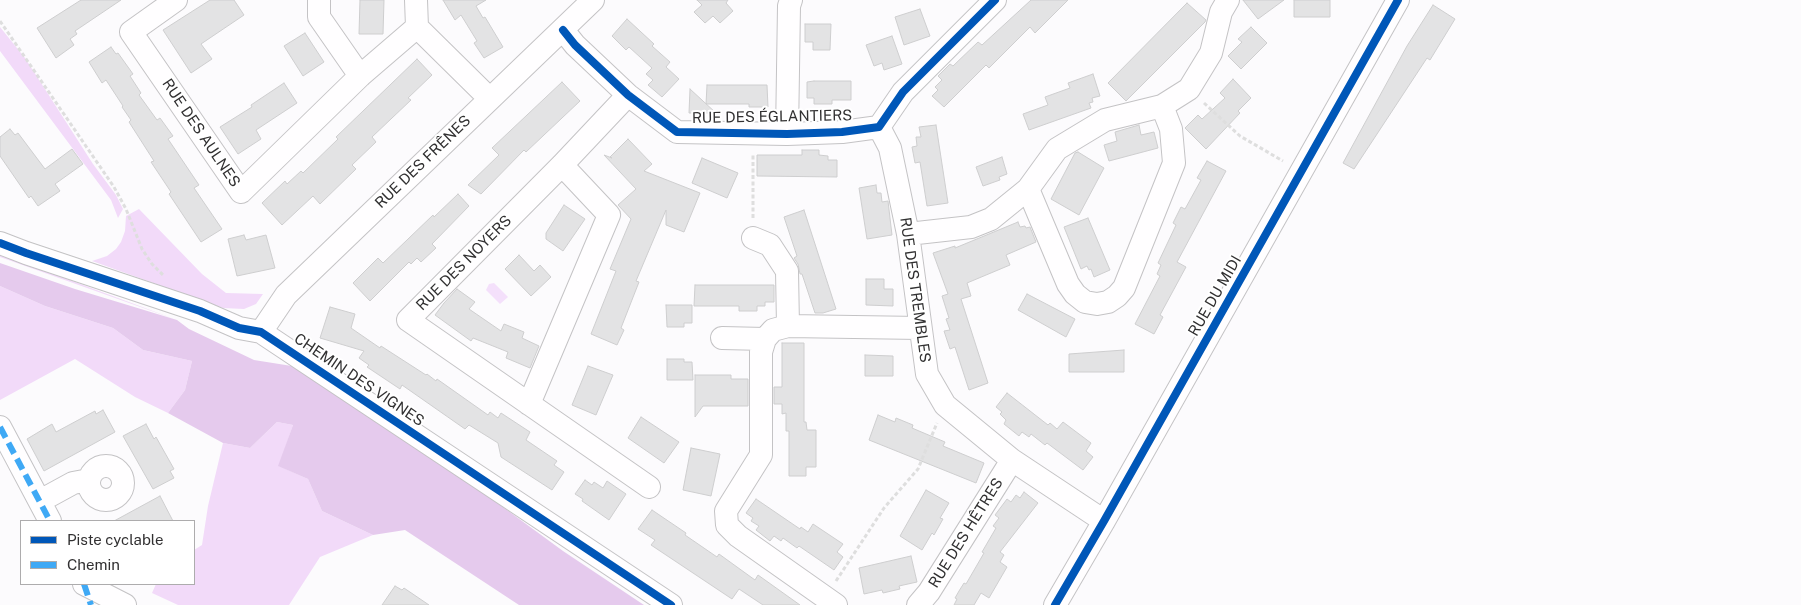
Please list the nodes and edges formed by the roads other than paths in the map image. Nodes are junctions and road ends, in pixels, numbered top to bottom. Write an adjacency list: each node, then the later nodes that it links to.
1 (176, 0): 11 (street, RUE DES AULNES)
2 (319, 0): 11 (street)
3 (416, 0): 9 (street)
4 (593, 0): 10 (street, RUE DES FRÊNES)
5 (791, 0): 16 (street)
6 (994, 0): 15 (street)
7 (1228, 0): 14 (street)
8 (1398, 0): 34 (street, RUE DU MIDI)
9 (417, 27): 11 (street, RUE DES AULNES); 13 (street)
10 (563, 30): 12 (street, RUE DES ÉGLANTIERS); 13 (street, RUE DES FRÊNES)
11 (360, 76)
12 (628, 95): 16 (street, RUE DES ÉGLANTIERS); 17 (street, RUE DES NOYERS)
13 (489, 98): 24 (street, RUE DES FRÊNES)
14 (1162, 106): 18 (street); 18 (street)
15 (879, 127): 16 (street, RUE DES ÉGLANTIERS); 19 (street, RUE DES TREMBLES)
16 (787, 134)
17 (562, 165): 27 (street); 27 (street, RUE DES NOYERS)
18 (1028, 189): 19 (street)
19 (908, 234): 23 (street, RUE DES TREMBLES)
20 (753, 238): 22 (street)
21 (0, 243): 24 (street, CHEMIN DES VIGNES)
22 (788, 326): 23 (street); 26 (street)
23 (920, 328): 29 (street, RUE DES TREMBLES)
24 (261, 332): 40 (street, CHEMIN DES VIGNES)
25 (722, 338): 26 (street)
26 (765, 339): 37 (street)
27 (529, 404): 31 (street, RUE DES NOYERS)
28 (0, 427): 32 (street)
29 (1012, 460): 34 (street, RUE DES TREMBLES); 41 (street, RUE DES HÊTRES)
30 (89, 480): 32 (street)
31 (648, 487)
32 (40, 501): 33 (street)
33 (50, 520)
34 (1104, 521): 42 (street, RUE DU MIDI)
35 (84, 585): 38 (street)
36 (86, 585): 39 (street)
37 (830, 602)
38 (91, 605)
39 (126, 605)
40 (671, 605)
41 (918, 605)
42 (1055, 605)

